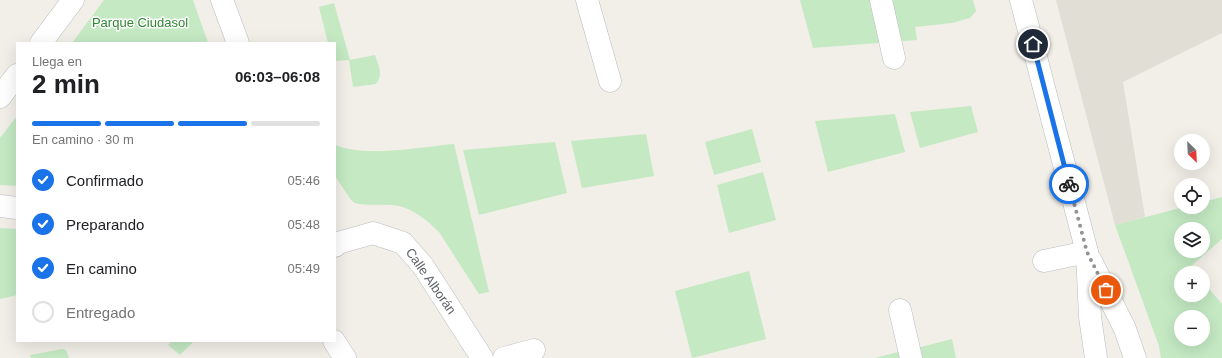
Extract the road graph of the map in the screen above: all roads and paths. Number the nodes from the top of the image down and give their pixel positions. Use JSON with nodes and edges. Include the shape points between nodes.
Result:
{"nodes":[{"id":1,"x":73,"y":0,"type":"edge"},
{"id":2,"x":222,"y":0,"type":"edge"},
{"id":3,"x":588,"y":0,"type":"edge"},
{"id":4,"x":881,"y":0,"type":"edge"},
{"id":5,"x":1021,"y":0,"type":"edge"},
{"id":6,"x":42,"y":42,"type":"edge"},
{"id":7,"x":238,"y":42,"type":"edge"},
{"id":8,"x":894,"y":58,"type":"dead end"},
{"id":9,"x":16,"y":75,"type":"edge"},
{"id":10,"x":610,"y":81,"type":"dead end"},
{"id":11,"x":0,"y":97,"type":"edge"},
{"id":12,"x":0,"y":206,"type":"edge"},
{"id":13,"x":16,"y":208,"type":"edge"},
{"id":14,"x":336,"y":243,"type":"edge"},
{"id":15,"x":1087,"y":252,"type":"junction"},
{"id":16,"x":1044,"y":261,"type":"dead end"},
{"id":17,"x":900,"y":310,"type":"dead end"},
{"id":18,"x":335,"y":342,"type":"edge"},
{"id":19,"x":534,"y":350,"type":"dead end"},
{"id":20,"x":345,"y":358,"type":"edge"},
{"id":21,"x":482,"y":358,"type":"edge"},
{"id":22,"x":504,"y":358,"type":"edge"},
{"id":23,"x":912,"y":358,"type":"edge"},
{"id":24,"x":1096,"y":358,"type":"edge"},
{"id":25,"x":1135,"y":358,"type":"edge"}],
"edges":[{"from":1,"to":6,"type":"street"},
{"from":2,"to":7,"type":"street"},
{"from":3,"to":10,"type":"street"},
{"from":4,"to":8,"type":"street"},
{"from":5,"to":15,"type":"street"},
{"from":9,"to":11,"type":"street"},
{"from":12,"to":13,"type":"street"},
{"from":14,"to":21,"type":"street","name":"Calle Alborán","via":[[373,233],[404,243],[423,266]]},
{"from":15,"to":16,"type":"street"},
{"from":15,"to":24,"type":"street","via":[[1090,317]]},
{"from":15,"to":25,"type":"street","via":[[1125,329]]},
{"from":17,"to":23,"type":"street"},
{"from":18,"to":20,"type":"street"},
{"from":19,"to":22,"type":"street"}]}
